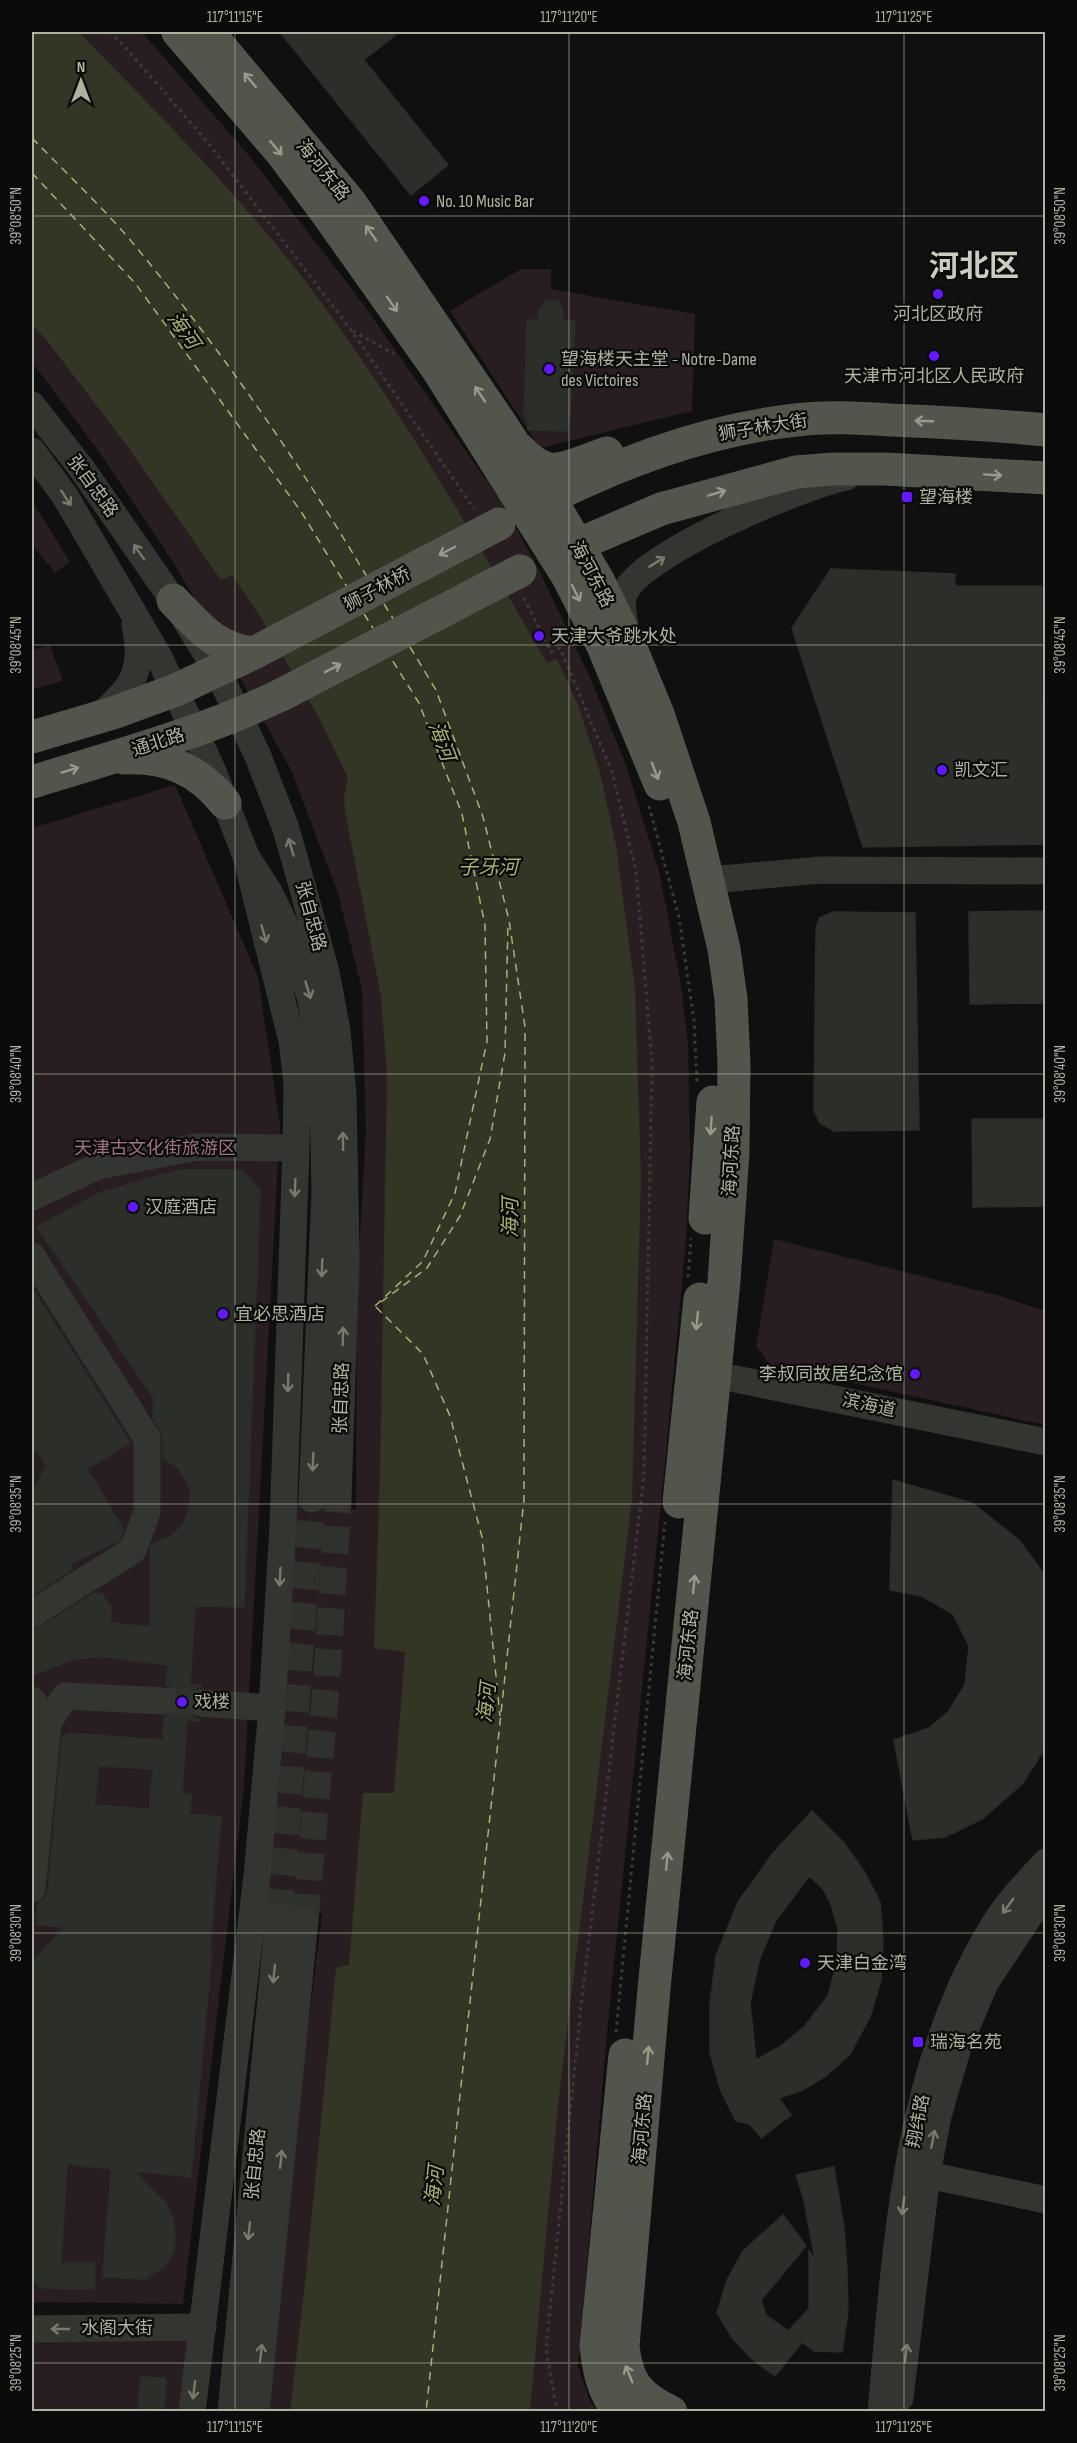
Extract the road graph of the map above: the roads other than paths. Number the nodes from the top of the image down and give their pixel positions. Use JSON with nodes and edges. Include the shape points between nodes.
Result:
{"nodes":[{"id":1,"x":193,"y":33,"type":"edge"},
{"id":2,"x":32,"y":405,"type":"edge"},
{"id":3,"x":962,"y":423,"type":"junction"},
{"id":4,"x":732,"y":429,"type":"junction"},
{"id":5,"x":1046,"y":430,"type":"edge"},
{"id":6,"x":32,"y":451,"type":"edge"},
{"id":7,"x":507,"y":457,"type":"junction"},
{"id":8,"x":885,"y":469,"type":"junction"},
{"id":9,"x":959,"y":473,"type":"junction"},
{"id":10,"x":1046,"y":478,"type":"edge"},
{"id":11,"x":661,"y":509,"type":"junction"},
{"id":12,"x":524,"y":510,"type":"junction"},
{"id":13,"x":566,"y":549,"type":"junction"},
{"id":14,"x":173,"y":600,"type":"junction"},
{"id":15,"x":132,"y":611,"type":"junction"},
{"id":16,"x":630,"y":646,"type":"junction"},
{"id":17,"x":254,"y":653,"type":"junction"},
{"id":18,"x":194,"y":681,"type":"junction"},
{"id":19,"x":237,"y":708,"type":"junction"},
{"id":20,"x":95,"y":718,"type":"junction"},
{"id":21,"x":194,"y":731,"type":"junction"},
{"id":22,"x":32,"y":737,"type":"edge"},
{"id":23,"x":108,"y":759,"type":"junction"},
{"id":24,"x":32,"y":782,"type":"edge"},
{"id":25,"x":225,"y":803,"type":"junction"},
{"id":26,"x":246,"y":856,"type":"junction"},
{"id":27,"x":1046,"y":871,"type":"edge"},
{"id":28,"x":710,"y":880,"type":"junction"},
{"id":29,"x":296,"y":1148,"type":"junction"},
{"id":30,"x":32,"y":1197,"type":"edge"},
{"id":31,"x":32,"y":1256,"type":"edge"},
{"id":32,"x":704,"y":1372,"type":"junction"},
{"id":33,"x":1046,"y":1442,"type":"edge"},
{"id":34,"x":312,"y":1499,"type":"tunnel mouth"},
{"id":35,"x":338,"y":1499,"type":"tunnel mouth"},
{"id":36,"x":32,"y":1614,"type":"edge"},
{"id":37,"x":32,"y":1691,"type":"edge"},
{"id":38,"x":65,"y":1696,"type":"junction"},
{"id":39,"x":32,"y":1700,"type":"edge"},
{"id":40,"x":165,"y":1701,"type":"tunnel mouth"},
{"id":41,"x":200,"y":1703,"type":"tunnel mouth"},
{"id":42,"x":272,"y":1708,"type":"junction"},
{"id":43,"x":48,"y":1723,"type":"junction"},
{"id":44,"x":1046,"y":1862,"type":"edge"},
{"id":45,"x":32,"y":1889,"type":"edge"},
{"id":46,"x":1046,"y":1892,"type":"edge"},
{"id":47,"x":917,"y":2173,"type":"junction"},
{"id":48,"x":1046,"y":2200,"type":"edge"},
{"id":49,"x":202,"y":2327,"type":"junction"},
{"id":50,"x":32,"y":2329,"type":"edge"},
{"id":51,"x":192,"y":2412,"type":"edge"},
{"id":52,"x":231,"y":2412,"type":"edge"},
{"id":53,"x":256,"y":2412,"type":"edge"},
{"id":54,"x":620,"y":2412,"type":"edge"},
{"id":55,"x":671,"y":2412,"type":"edge"},
{"id":56,"x":881,"y":2412,"type":"edge"},
{"id":57,"x":899,"y":2412,"type":"edge"}],
"edges":[{"from":1,"to":7,"type":"main road","name":"海河东路","one_way":true,"via":[[212,71],[280,152],[438,370]]},
{"from":7,"to":1,"type":"main road","name":"海河东路","one_way":true,"via":[[421,305],[350,202]]},
{"from":14,"to":2,"type":"street","name":"张自忠路","one_way":true,"via":[[82,469]]},
{"from":3,"to":4,"type":"main road","name":"狮子林大街","one_way":true,"via":[[830,417]]},
{"from":3,"to":5,"type":"main road","name":"狮子林大街"},
{"from":3,"to":9,"type":"main road"},
{"from":4,"to":7,"type":"main road","via":[[704,426],[676,430],[574,464],[547,469],[530,460]]},
{"from":4,"to":12,"type":"main road","name":"狮子林大街","via":[[663,450]]},
{"from":6,"to":15,"type":"street","name":"张自忠路","one_way":true,"via":[[65,496]]},
{"from":7,"to":12,"type":"main road","name":"海河东路"},
{"from":8,"to":9,"type":"main road"},
{"from":11,"to":8,"type":"main road","one_way":true,"via":[[796,472]]},
{"from":16,"to":8,"type":"street","one_way":true,"via":[[622,614],[623,595],[633,579],[653,564],[759,508],[835,479]]},
{"from":9,"to":10,"type":"main road","one_way":true},
{"from":11,"to":12,"type":"main road","via":[[599,519]]},
{"from":11,"to":13,"type":"main road"},
{"from":12,"to":13,"type":"main road","name":"海河东路"},
{"from":12,"to":17,"type":"main road","name":"狮子林桥","one_way":true,"bridge":true},
{"from":13,"to":16,"type":"main road","name":"海河东路"},
{"from":19,"to":13,"type":"main road","name":"通北路","one_way":true,"bridge":true,"via":[[281,695],[519,580]]},
{"from":13,"to":32,"type":"main road","name":"海河东路","one_way":true,"via":[[672,816],[706,952],[715,1065],[702,1281]]},
{"from":14,"to":17,"type":"main road","via":[[218,643]]},
{"from":14,"to":18,"type":"street","name":"张自忠路"},
{"from":15,"to":18,"type":"street"},
{"from":15,"to":20,"type":"street","via":[[140,658],[126,690]]},
{"from":16,"to":28,"type":"main road","name":"海河东路","via":[[658,714]]},
{"from":17,"to":18,"type":"main road"},
{"from":18,"to":19,"type":"street","name":"张自忠路"},
{"from":18,"to":20,"type":"main road"},
{"from":18,"to":21,"type":"street","name":"张自忠路"},
{"from":19,"to":21,"type":"main road","name":"通北路"},
{"from":35,"to":19,"type":"street","name":"张自忠路","one_way":true,"via":[[346,1255],[343,1095],[337,1031],[326,972],[288,837]]},
{"from":20,"to":22,"type":"main road"},
{"from":21,"to":23,"type":"main road","name":"通北路"},
{"from":21,"to":25,"type":"street","name":"张自忠路"},
{"from":24,"to":23,"type":"main road","name":"通北路","one_way":true},
{"from":23,"to":25,"type":"main road","via":[[147,759],[184,768],[199,776]]},
{"from":25,"to":26,"type":"street","name":"张自忠路"},
{"from":26,"to":29,"type":"street","one_way":true,"via":[[292,1041],[297,1083]]},
{"from":26,"to":34,"type":"street","name":"张自忠路","one_way":true,"via":[[284,923],[310,996],[317,1034],[325,1191]]},
{"from":27,"to":28,"type":"street","via":[[821,870]]},
{"from":28,"to":32,"type":"main road","name":"海河东路","via":[[730,999],[733,1152]]},
{"from":29,"to":30,"type":"street","via":[[197,1147],[98,1166]]},
{"from":29,"to":42,"type":"street","one_way":true,"via":[[283,1526]]},
{"from":31,"to":36,"type":"street","via":[[147,1438],[147,1512],[133,1550]]},
{"from":32,"to":33,"type":"street","name":"滨海道"},
{"from":32,"to":54,"type":"main road","name":"海河东路","via":[[649,1830],[596,2347],[599,2374],[609,2400]]},
{"from":55,"to":32,"type":"main road","name":"海河东路","one_way":true,"via":[[634,2387],[625,2368],[624,2324]]},
{"from":37,"to":38,"type":"street"},
{"from":38,"to":40,"type":"street"},
{"from":38,"to":43,"type":"street"},
{"from":39,"to":43,"type":"street"},
{"from":41,"to":42,"type":"street"},
{"from":42,"to":49,"type":"street","via":[[257,1876]]},
{"from":43,"to":45,"type":"street"},
{"from":44,"to":47,"type":"street","name":"翔纬路","one_way":true,"via":[[1019,1890],[990,1930],[947,2016],[925,2088]]},
{"from":47,"to":46,"type":"street","name":"翔纬路","one_way":true,"via":[[958,2047],[985,1983]]},
{"from":47,"to":48,"type":"street"},
{"from":47,"to":56,"type":"street","name":"翔纬路","one_way":true,"via":[[893,2283]]},
{"from":57,"to":47,"type":"street","name":"翔纬路","one_way":true},
{"from":49,"to":50,"type":"street","name":"水阁大街","one_way":true},
{"from":49,"to":51,"type":"street","one_way":true},
{"from":53,"to":52,"type":"street","name":"张自忠路","one_way":true,"via":[[292,1919]]}]}
